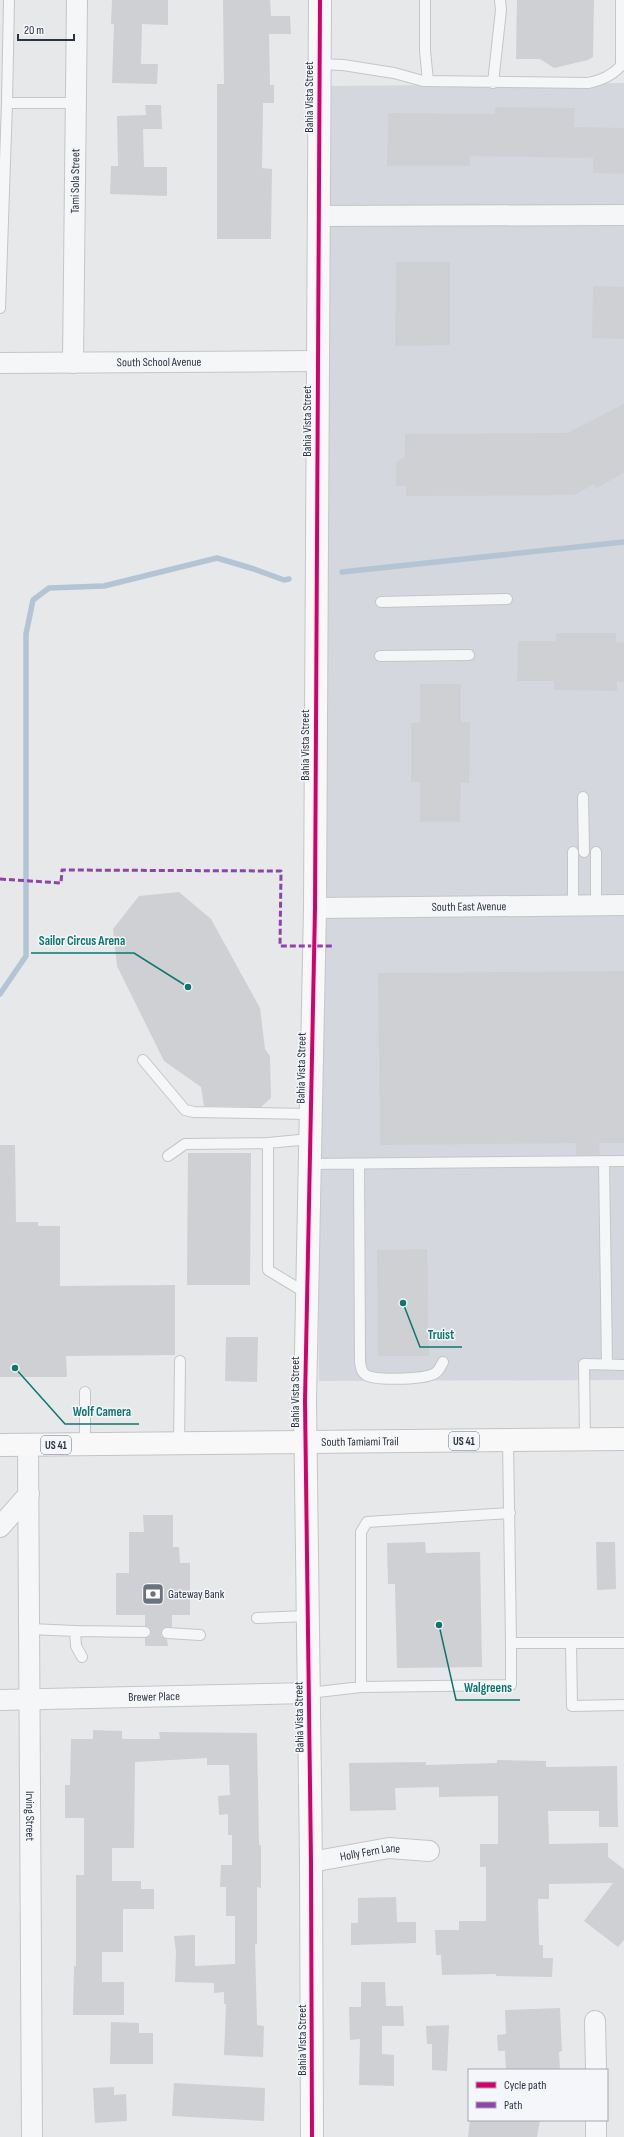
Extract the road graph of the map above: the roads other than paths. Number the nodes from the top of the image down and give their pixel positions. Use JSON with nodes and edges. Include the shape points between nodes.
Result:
{"nodes":[{"id":1,"x":9,"y":0,"type":"edge"},
{"id":2,"x":77,"y":0,"type":"edge"},
{"id":3,"x":320,"y":0,"type":"edge"},
{"id":4,"x":425,"y":0,"type":"edge"},
{"id":5,"x":500,"y":0,"type":"edge"},
{"id":6,"x":621,"y":0,"type":"edge"},
{"id":7,"x":623,"y":18,"type":"edge"},
{"id":8,"x":319,"y":64,"type":"junction"},
{"id":9,"x":623,"y":66,"type":"edge"},
{"id":10,"x":428,"y":81,"type":"junction"},
{"id":11,"x":493,"y":82,"type":"junction"},
{"id":12,"x":7,"y":103,"type":"junction"},
{"id":13,"x":76,"y":103,"type":"junction"},
{"id":14,"x":624,"y":215,"type":"edge"},
{"id":15,"x":318,"y":216,"type":"junction"},
{"id":16,"x":1,"y":308,"type":"edge"},
{"id":17,"x":317,"y":361,"type":"junction"},
{"id":18,"x":0,"y":363,"type":"edge"},
{"id":19,"x":73,"y":363,"type":"junction"},
{"id":20,"x":507,"y":599,"type":"dead end"},
{"id":21,"x":381,"y":602,"type":"dead end"},
{"id":22,"x":469,"y":655,"type":"dead end"},
{"id":23,"x":380,"y":656,"type":"dead end"},
{"id":24,"x":583,"y":797,"type":"dead end"},
{"id":25,"x":573,"y":852,"type":"dead end"},
{"id":26,"x":584,"y":852,"type":"dead end"},
{"id":27,"x":596,"y":852,"type":"dead end"},
{"id":28,"x":573,"y":905,"type":"junction"},
{"id":29,"x":596,"y":905,"type":"junction"},
{"id":30,"x":624,"y":905,"type":"edge"},
{"id":31,"x":315,"y":908,"type":"junction"},
{"id":32,"x":144,"y":1060,"type":"dead end"},
{"id":33,"x":310,"y":1114,"type":"junction"},
{"id":34,"x":310,"y":1139,"type":"junction"},
{"id":35,"x":268,"y":1142,"type":"junction"},
{"id":36,"x":168,"y":1156,"type":"dead end"},
{"id":37,"x":604,"y":1161,"type":"junction"},
{"id":38,"x":624,"y":1161,"type":"edge"},
{"id":39,"x":309,"y":1164,"type":"junction"},
{"id":40,"x":359,"y":1164,"type":"junction"},
{"id":41,"x":306,"y":1293,"type":"junction"},
{"id":42,"x":180,"y":1361,"type":"dead end"},
{"id":43,"x":443,"y":1362,"type":"dead end"},
{"id":44,"x":607,"y":1364,"type":"junction"},
{"id":45,"x":624,"y":1364,"type":"edge"},
{"id":46,"x":85,"y":1392,"type":"dead end"},
{"id":47,"x":624,"y":1439,"type":"edge"},
{"id":48,"x":508,"y":1440,"type":"junction"},
{"id":49,"x":585,"y":1440,"type":"junction"},
{"id":50,"x":305,"y":1442,"type":"junction"},
{"id":51,"x":179,"y":1444,"type":"junction"},
{"id":52,"x":0,"y":1445,"type":"edge"},
{"id":53,"x":28,"y":1445,"type":"junction"},
{"id":54,"x":85,"y":1445,"type":"junction"},
{"id":55,"x":29,"y":1494,"type":"junction"},
{"id":56,"x":510,"y":1513,"type":"junction"},
{"id":57,"x":0,"y":1528,"type":"edge"},
{"id":58,"x":307,"y":1616,"type":"junction"},
{"id":59,"x":257,"y":1618,"type":"dead end"},
{"id":60,"x":30,"y":1629,"type":"junction"},
{"id":61,"x":75,"y":1631,"type":"junction"},
{"id":62,"x":145,"y":1632,"type":"dead end"},
{"id":63,"x":167,"y":1633,"type":"dead end"},
{"id":64,"x":200,"y":1635,"type":"dead end"},
{"id":65,"x":511,"y":1643,"type":"junction"},
{"id":66,"x":571,"y":1643,"type":"junction"},
{"id":67,"x":624,"y":1643,"type":"edge"},
{"id":68,"x":82,"y":1657,"type":"dead end"},
{"id":69,"x":361,"y":1687,"type":"junction"},
{"id":70,"x":309,"y":1693,"type":"junction"},
{"id":71,"x":0,"y":1700,"type":"edge"},
{"id":72,"x":31,"y":1700,"type":"junction"},
{"id":73,"x":624,"y":1705,"type":"edge"},
{"id":74,"x":428,"y":1851,"type":"dead end"},
{"id":75,"x":312,"y":1862,"type":"junction"},
{"id":76,"x":595,"y":2021,"type":"dead end"},
{"id":77,"x":596,"y":2069,"type":"edge"},
{"id":78,"x":596,"y":2121,"type":"edge"},
{"id":79,"x":32,"y":2137,"type":"edge"},
{"id":80,"x":312,"y":2137,"type":"edge"},
{"id":81,"x":596,"y":2137,"type":"edge"}],
"edges":[{"from":1,"to":12,"type":"lane"},
{"from":2,"to":13,"type":"street","name":"Tami Sola Street"},
{"from":3,"to":8,"type":"street","name":"Bahia Vista Street"},
{"from":4,"to":10,"type":"lane"},
{"from":5,"to":11,"type":"lane"},
{"from":6,"to":7,"type":"lane"},
{"from":7,"to":9,"type":"lane"},
{"from":8,"to":10,"type":"lane","via":[[343,65]]},
{"from":8,"to":15,"type":"street","name":"Bahia Vista Street"},
{"from":9,"to":11,"type":"lane","via":[[613,75],[588,83]]},
{"from":10,"to":11,"type":"lane"},
{"from":12,"to":13,"type":"lane"},
{"from":12,"to":16,"type":"lane"},
{"from":13,"to":19,"type":"street","name":"Tami Sola Street"},
{"from":14,"to":15,"type":"street"},
{"from":15,"to":17,"type":"street","name":"Bahia Vista Street"},
{"from":17,"to":19,"type":"street","name":"South School Avenue"},
{"from":17,"to":31,"type":"street","name":"Bahia Vista Street"},
{"from":18,"to":19,"type":"street","name":"South School Avenue"},
{"from":20,"to":21,"type":"lane"},
{"from":22,"to":23,"type":"lane"},
{"from":24,"to":26,"type":"lane"},
{"from":25,"to":28,"type":"lane"},
{"from":27,"to":29,"type":"lane"},
{"from":28,"to":29,"type":"street","name":"South East Avenue"},
{"from":28,"to":31,"type":"street","name":"South East Avenue"},
{"from":29,"to":30,"type":"street","name":"South East Avenue"},
{"from":31,"to":33,"type":"street","name":"Bahia Vista Street"},
{"from":32,"to":33,"type":"lane","via":[[185,1110]]},
{"from":33,"to":34,"type":"street","name":"Bahia Vista Street"},
{"from":34,"to":35,"type":"lane"},
{"from":34,"to":39,"type":"street","name":"Bahia Vista Street"},
{"from":35,"to":36,"type":"lane","via":[[185,1144]]},
{"from":35,"to":41,"type":"lane","via":[[268,1270]]},
{"from":37,"to":38,"type":"lane"},
{"from":37,"to":40,"type":"lane"},
{"from":37,"to":44,"type":"lane"},
{"from":39,"to":40,"type":"lane"},
{"from":39,"to":41,"type":"street","name":"Bahia Vista Street"},
{"from":40,"to":43,"type":"lane","via":[[362,1372],[367,1376],[376,1377],[427,1376],[439,1371]]},
{"from":41,"to":50,"type":"street","name":"Bahia Vista Street"},
{"from":42,"to":51,"type":"lane"},
{"from":44,"to":45,"type":"lane"},
{"from":44,"to":49,"type":"lane","via":[[584,1364]]},
{"from":46,"to":54,"type":"lane"},
{"from":47,"to":49,"type":"street","name":"South Tamiami Trail","number":"US 41"},
{"from":48,"to":49,"type":"street","name":"South Tamiami Trail","number":"US 41"},
{"from":48,"to":50,"type":"street","name":"South Tamiami Trail","number":"US 41"},
{"from":48,"to":56,"type":"lane"},
{"from":50,"to":51,"type":"street","name":"South Tamiami Trail","number":"US 41"},
{"from":50,"to":58,"type":"street","name":"Bahia Vista Street"},
{"from":51,"to":54,"type":"street","name":"South Tamiami Trail","number":"US 41"},
{"from":52,"to":53,"type":"street","name":"South Tamiami Trail","number":"US 41"},
{"from":53,"to":54,"type":"street","name":"South Tamiami Trail","number":"US 41"},
{"from":53,"to":55,"type":"street","name":"Irving Street"},
{"from":55,"to":57,"type":"street"},
{"from":55,"to":60,"type":"street","name":"Irving Street"},
{"from":56,"to":65,"type":"lane"},
{"from":56,"to":69,"type":"lane","via":[[367,1522],[361,1532]]},
{"from":58,"to":59,"type":"lane"},
{"from":58,"to":70,"type":"street","name":"Bahia Vista Street"},
{"from":60,"to":61,"type":"lane"},
{"from":60,"to":72,"type":"street","name":"Irving Street"},
{"from":61,"to":62,"type":"lane"},
{"from":61,"to":68,"type":"lane","via":[[76,1646]]},
{"from":63,"to":64,"type":"lane"},
{"from":65,"to":66,"type":"lane"},
{"from":65,"to":69,"type":"lane","via":[[511,1685]]},
{"from":66,"to":67,"type":"lane"},
{"from":66,"to":73,"type":"lane","via":[[572,1706]]},
{"from":69,"to":70,"type":"lane"},
{"from":70,"to":72,"type":"street","name":"Brewer Place"},
{"from":70,"to":75,"type":"street","name":"Bahia Vista Street"},
{"from":71,"to":72,"type":"street","name":"Brewer Place"},
{"from":72,"to":79,"type":"street","name":"Irving Street"},
{"from":74,"to":75,"type":"street","name":"Holly Fern Lane","via":[[389,1848]]},
{"from":75,"to":80,"type":"street","name":"Bahia Vista Street"},
{"from":76,"to":77,"type":"street"},
{"from":78,"to":81,"type":"street"}]}
